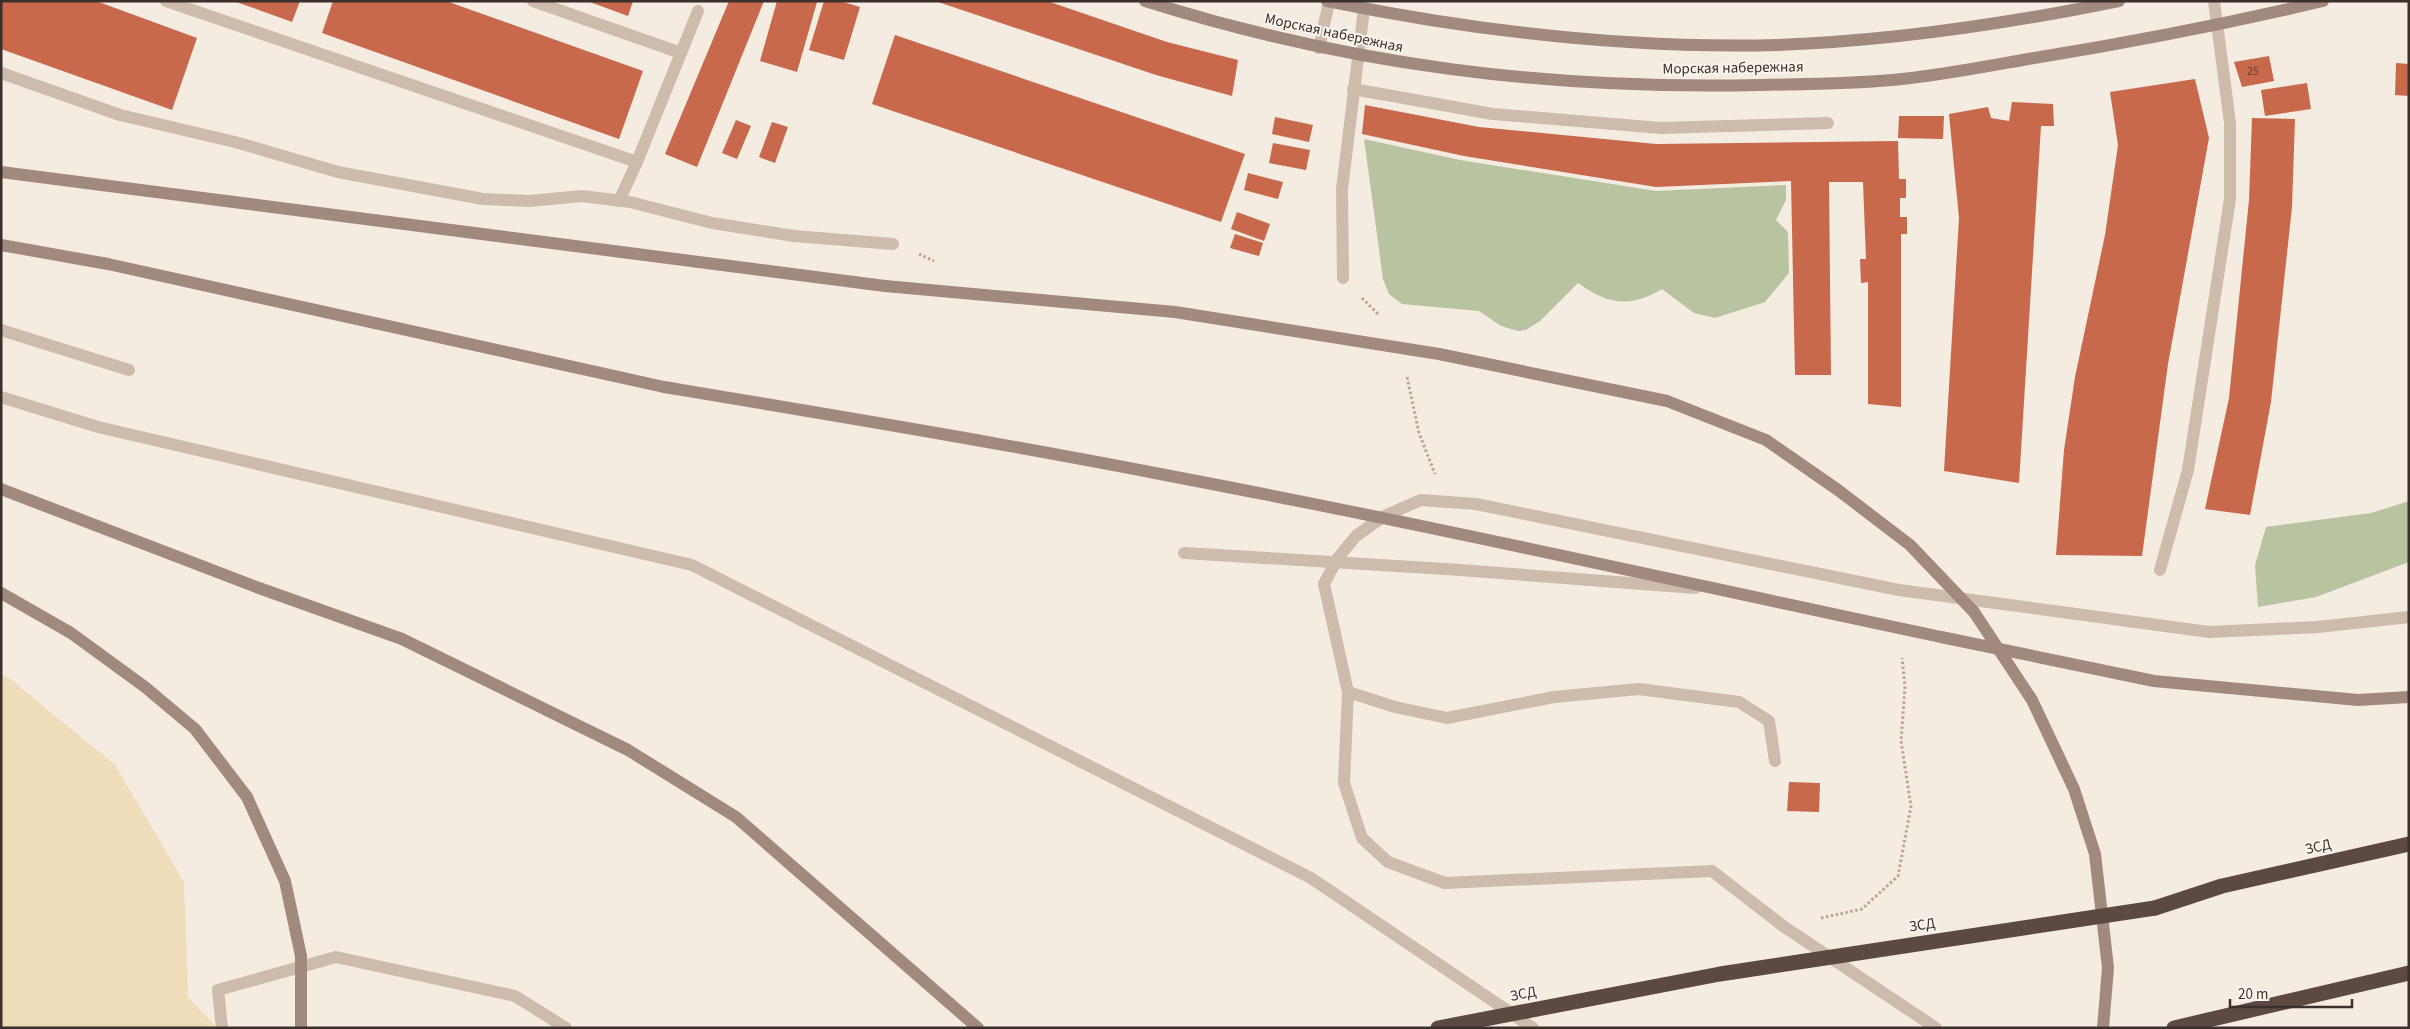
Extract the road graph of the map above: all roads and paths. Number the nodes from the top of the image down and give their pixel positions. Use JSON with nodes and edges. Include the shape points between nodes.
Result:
{"nodes":[{"id":1,"x":166,"y":1,"type":"edge"},
{"id":2,"x":533,"y":1,"type":"edge"},
{"id":3,"x":1145,"y":1,"type":"edge"},
{"id":4,"x":1328,"y":1,"type":"edge"},
{"id":5,"x":2119,"y":1,"type":"edge"},
{"id":6,"x":2214,"y":1,"type":"edge"},
{"id":7,"x":2322,"y":1,"type":"edge"},
{"id":8,"x":1364,"y":9,"type":"junction"},
{"id":9,"x":698,"y":11,"type":"dead end"},
{"id":10,"x":2217,"y":26,"type":"junction"},
{"id":11,"x":1319,"y":48,"type":"junction"},
{"id":12,"x":681,"y":53,"type":"junction"},
{"id":13,"x":1357,"y":56,"type":"junction"},
{"id":14,"x":1,"y":73,"type":"edge"},
{"id":15,"x":1353,"y":89,"type":"junction"},
{"id":16,"x":1828,"y":123,"type":"dead end"},
{"id":17,"x":637,"y":162,"type":"junction"},
{"id":18,"x":1,"y":172,"type":"edge"},
{"id":19,"x":619,"y":201,"type":"junction"},
{"id":20,"x":893,"y":244,"type":"dead end"},
{"id":21,"x":1,"y":245,"type":"edge"},
{"id":22,"x":1343,"y":278,"type":"joint"},
{"id":23,"x":1380,"y":317,"type":"dead end"},
{"id":24,"x":1,"y":330,"type":"edge"},
{"id":25,"x":130,"y":370,"type":"dead end"},
{"id":26,"x":1405,"y":372,"type":"dead end"},
{"id":27,"x":1,"y":396,"type":"edge"},
{"id":28,"x":1,"y":489,"type":"edge"},
{"id":29,"x":1476,"y":504,"type":"junction"},
{"id":30,"x":1184,"y":553,"type":"dead end"},
{"id":31,"x":2160,"y":570,"type":"dead end"},
{"id":32,"x":1719,"y":590,"type":"junction"},
{"id":33,"x":1,"y":593,"type":"edge"},
{"id":34,"x":2409,"y":617,"type":"edge"},
{"id":35,"x":1901,"y":648,"type":"dead end"},
{"id":36,"x":1348,"y":692,"type":"junction"},
{"id":37,"x":2409,"y":698,"type":"edge"},
{"id":38,"x":1775,"y":761,"type":"dead end"},
{"id":39,"x":2409,"y":844,"type":"edge"},
{"id":40,"x":1783,"y":926,"type":"junction"},
{"id":41,"x":2409,"y":972,"type":"edge"},
{"id":42,"x":222,"y":1028,"type":"edge"},
{"id":43,"x":302,"y":1028,"type":"edge"},
{"id":44,"x":566,"y":1028,"type":"edge"},
{"id":45,"x":978,"y":1028,"type":"edge"},
{"id":46,"x":1438,"y":1028,"type":"edge"},
{"id":47,"x":1533,"y":1028,"type":"edge"},
{"id":48,"x":1936,"y":1028,"type":"edge"},
{"id":49,"x":2103,"y":1028,"type":"edge"},
{"id":50,"x":2174,"y":1028,"type":"edge"}],
"edges":[{"from":1,"to":17,"type":"lane"},
{"from":2,"to":12,"type":"lane"},
{"from":3,"to":11,"type":"main road","name":"Морская набережная"},
{"from":4,"to":8,"type":"main road","name":"Морская набережная"},
{"from":4,"to":11,"type":"lane"},
{"from":5,"to":8,"type":"main road","name":"Морская набережная","via":[[1929,33],[1776,45],[1668,44],[1565,38]]},
{"from":6,"to":10,"type":"lane"},
{"from":7,"to":10,"type":"main road","name":"Морская набережная"},
{"from":8,"to":13,"type":"lane"},
{"from":9,"to":12,"type":"lane"},
{"from":10,"to":13,"type":"main road","name":"Морская набережная","via":[[1948,72],[1892,80],[1824,84],[1626,85],[1531,80],[1440,70]]},
{"from":10,"to":31,"type":"lane","via":[[2230,123],[2230,199],[2188,470]]},
{"from":11,"to":13,"type":"main road","name":"Морская набережная"},
{"from":12,"to":17,"type":"lane"},
{"from":13,"to":15,"type":"lane"},
{"from":14,"to":19,"type":"lane","via":[[120,115],[235,142],[338,172],[483,199],[529,202],[582,196]]},
{"from":15,"to":16,"type":"lane","via":[[1493,114],[1661,128]]},
{"from":15,"to":22,"type":"lane","via":[[1342,189]]},
{"from":17,"to":19,"type":"lane"},
{"from":18,"to":49,"type":"main road","bridge":true,"via":[[885,286],[1175,312],[1439,354],[1667,401],[1766,440],[1910,545],[1974,612],[2032,700],[2074,789],[2095,854],[2108,968]]},
{"from":19,"to":20,"type":"lane","via":[[712,223],[794,236]]},
{"from":21,"to":32,"type":"main road","bridge":true,"via":[[108,264],[664,387],[989,441]]},
{"from":22,"to":23,"type":"path"},
{"from":24,"to":25,"type":"lane"},
{"from":26,"to":29,"type":"path","via":[[1419,433],[1436,474]]},
{"from":27,"to":47,"type":"lane","via":[[98,427],[692,565],[1311,878]]},
{"from":28,"to":45,"type":"main road","via":[[402,639],[628,750],[736,816]]},
{"from":29,"to":34,"type":"lane","via":[[1899,590],[2209,632],[2318,627]]},
{"from":29,"to":36,"type":"lane","via":[[1421,500],[1384,516],[1356,536],[1337,559],[1324,584]]},
{"from":30,"to":32,"type":"lane","bridge":true},
{"from":32,"to":37,"type":"main road","bridge":true,"via":[[2154,681],[2358,700]]},
{"from":33,"to":43,"type":"main road","bridge":true,"via":[[71,633],[145,687],[195,729],[248,797],[286,881],[301,956]]},
{"from":35,"to":40,"type":"path","via":[[1905,687],[1901,741],[1911,806],[1898,876],[1862,909]]},
{"from":36,"to":38,"type":"lane","via":[[1395,707],[1447,718],[1554,697],[1639,689],[1739,702],[1769,721]]},
{"from":36,"to":40,"type":"lane","via":[[1344,783],[1362,838],[1388,862],[1445,882],[1712,871]]},
{"from":39,"to":46,"type":"highway","name":"ЗСД","bridge":true,"via":[[2222,886],[2155,908],[1720,974]]},
{"from":40,"to":48,"type":"lane"},
{"from":41,"to":50,"type":"highway"},
{"from":42,"to":44,"type":"lane","via":[[218,990],[336,957],[516,996]]}]}
